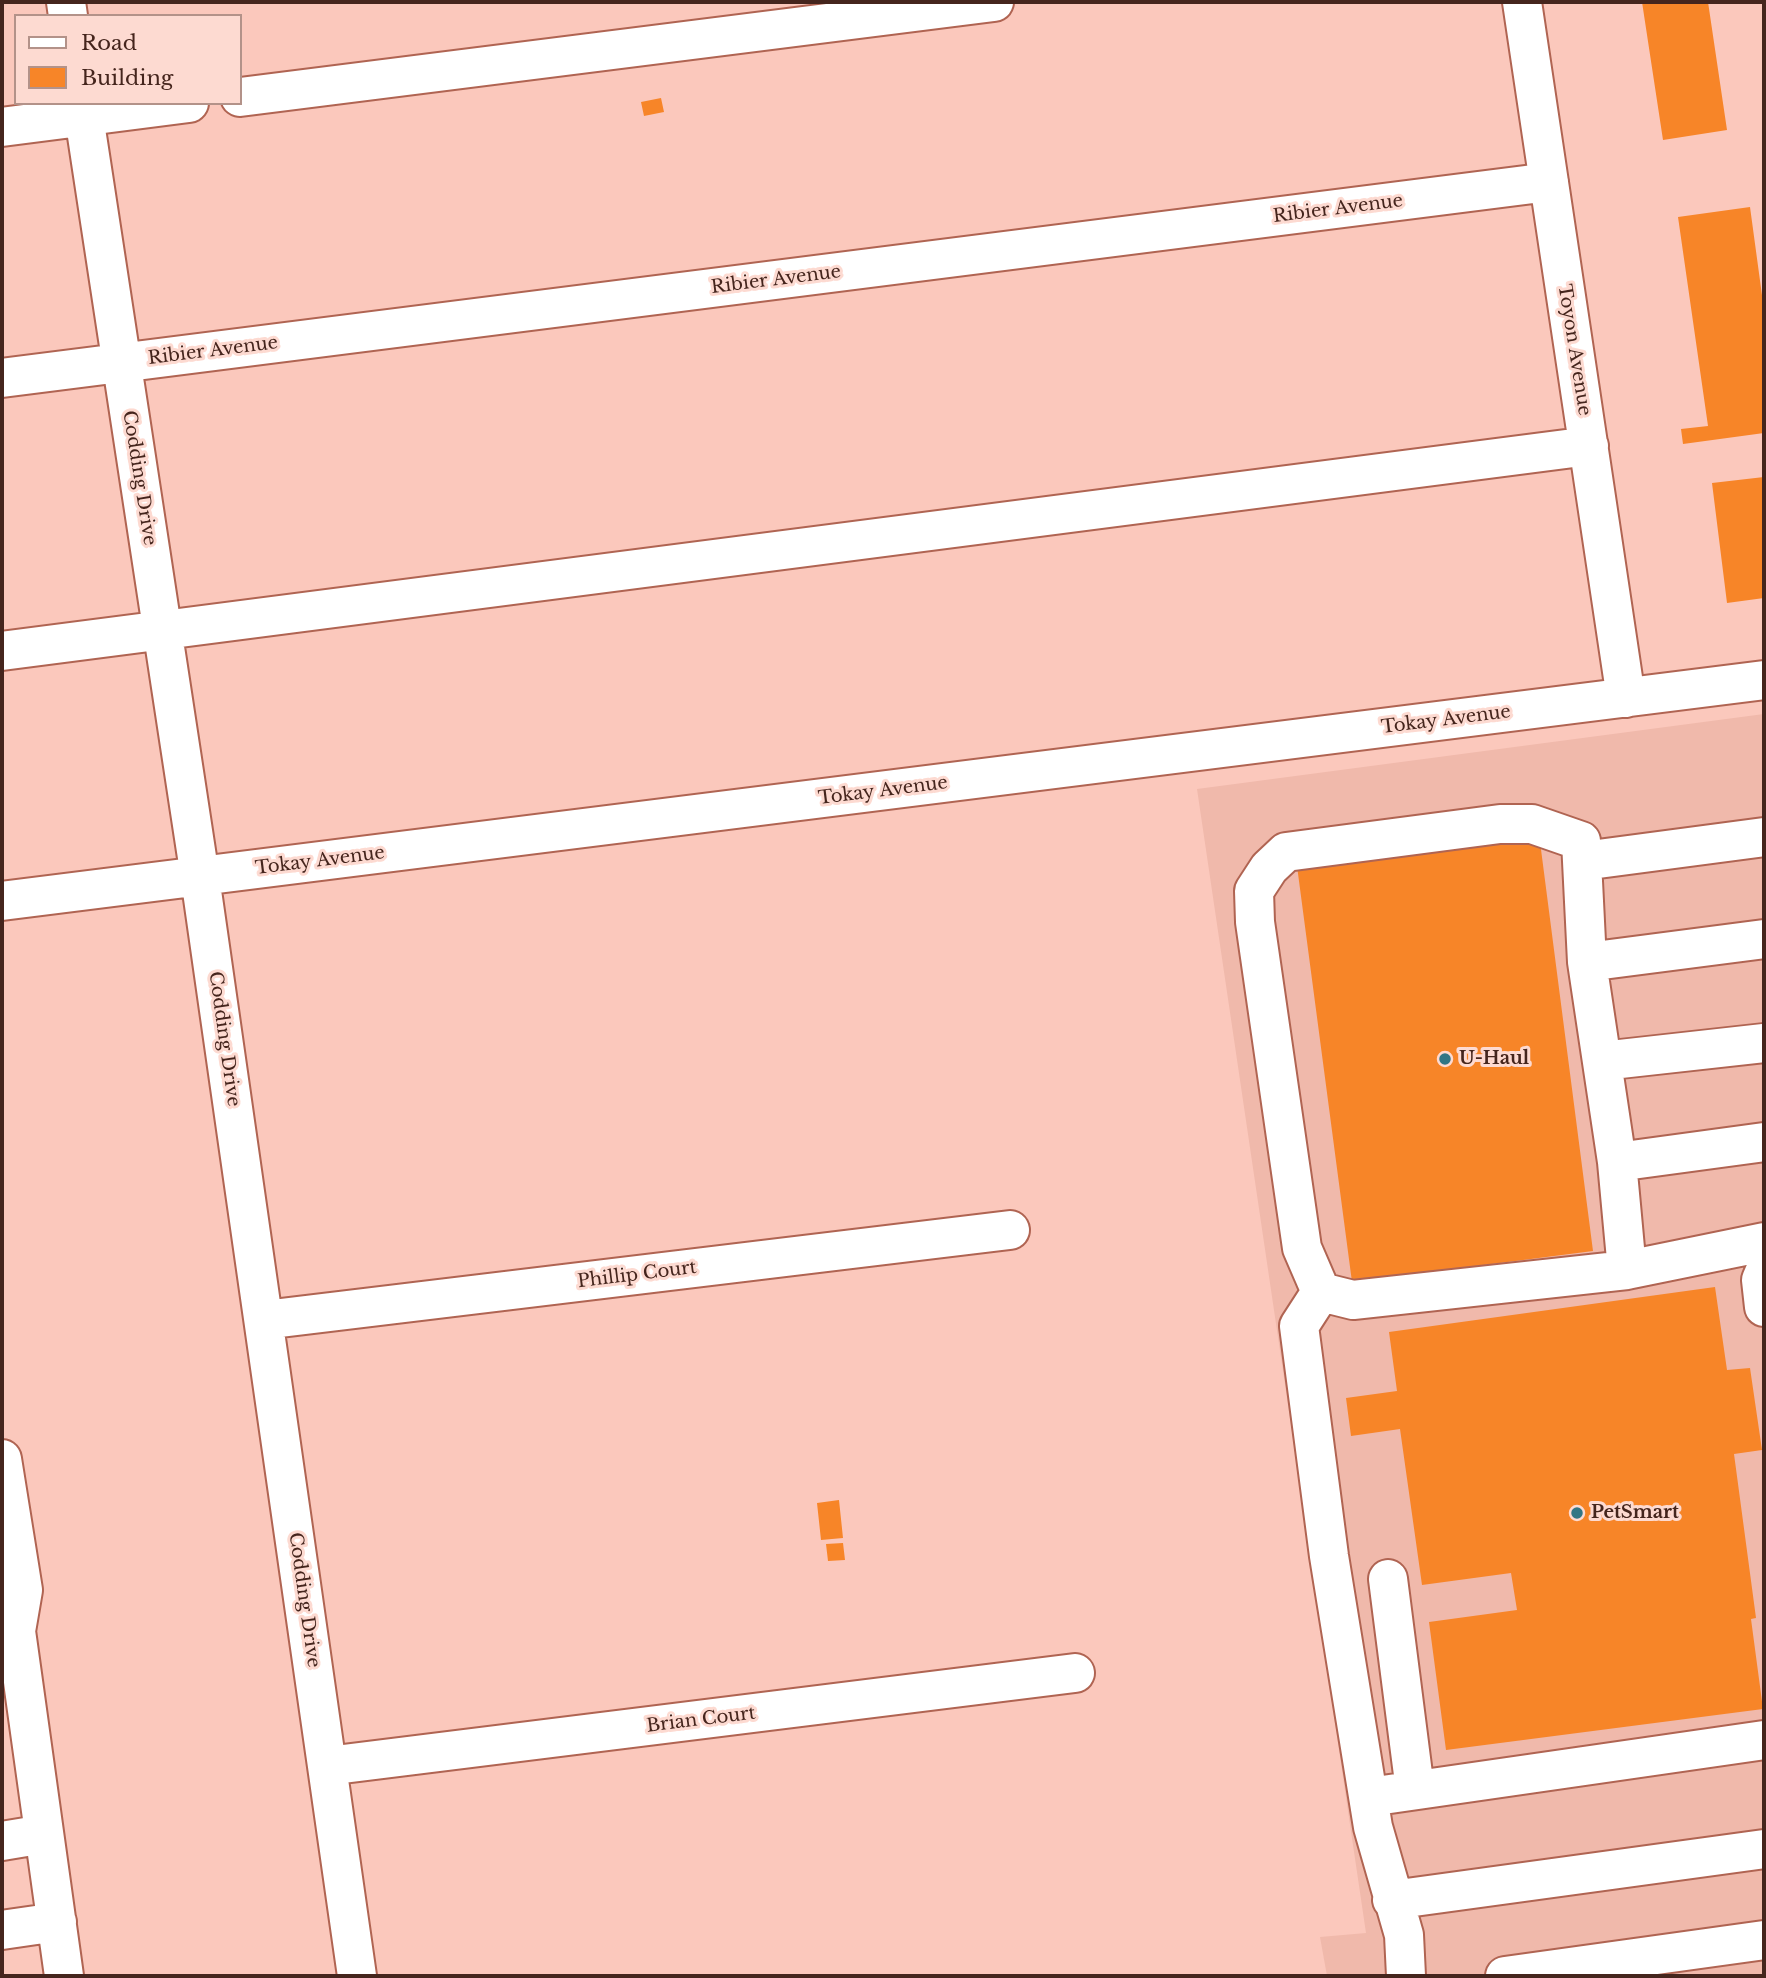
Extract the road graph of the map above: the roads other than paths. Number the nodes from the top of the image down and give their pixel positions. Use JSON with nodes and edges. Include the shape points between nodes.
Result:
{"nodes":[{"id":1,"x":994,"y":2,"type":"edge"},
{"id":2,"x":1522,"y":2,"type":"edge"},
{"id":3,"x":242,"y":97,"type":"edge"},
{"id":4,"x":159,"y":105,"type":"edge"},
{"id":5,"x":83,"y":110,"type":"edge"},
{"id":6,"x":2,"y":127,"type":"edge"},
{"id":7,"x":1549,"y":183,"type":"junction"},
{"id":8,"x":121,"y":363,"type":"junction"},
{"id":9,"x":2,"y":377,"type":"edge"},
{"id":10,"x":1589,"y":446,"type":"junction"},
{"id":11,"x":162,"y":630,"type":"junction"},
{"id":12,"x":2,"y":651,"type":"edge"},
{"id":13,"x":1764,"y":680,"type":"edge"},
{"id":14,"x":1626,"y":698,"type":"junction"},
{"id":15,"x":1764,"y":837,"type":"edge"},
{"id":16,"x":1583,"y":861,"type":"junction"},
{"id":17,"x":200,"y":877,"type":"junction"},
{"id":18,"x":2,"y":901,"type":"edge"},
{"id":19,"x":1764,"y":939,"type":"edge"},
{"id":20,"x":1587,"y":962,"type":"junction"},
{"id":21,"x":1764,"y":1043,"type":"edge"},
{"id":22,"x":1602,"y":1061,"type":"junction"},
{"id":23,"x":1764,"y":1142,"type":"edge"},
{"id":24,"x":1617,"y":1163,"type":"junction"},
{"id":25,"x":1010,"y":1230,"type":"dead end"},
{"id":26,"x":1764,"y":1242,"type":"edge"},
{"id":27,"x":1627,"y":1270,"type":"junction"},
{"id":28,"x":1764,"y":1273,"type":"edge"},
{"id":29,"x":1321,"y":1292,"type":"junction"},
{"id":30,"x":1764,"y":1307,"type":"edge"},
{"id":31,"x":264,"y":1320,"type":"junction"},
{"id":32,"x":2,"y":1459,"type":"edge"},
{"id":33,"x":1388,"y":1578,"type":"dead end"},
{"id":34,"x":9,"y":1632,"type":"edge"},
{"id":35,"x":1075,"y":1674,"type":"dead end"},
{"id":36,"x":16,"y":1739,"type":"edge"},
{"id":37,"x":1764,"y":1740,"type":"edge"},
{"id":38,"x":327,"y":1766,"type":"junction"},
{"id":39,"x":1415,"y":1790,"type":"junction"},
{"id":40,"x":1369,"y":1797,"type":"junction"},
{"id":41,"x":44,"y":1834,"type":"junction"},
{"id":42,"x":2,"y":1841,"type":"edge"},
{"id":43,"x":1764,"y":1850,"type":"edge"},
{"id":44,"x":1392,"y":1900,"type":"junction"},
{"id":45,"x":57,"y":1922,"type":"junction"},
{"id":46,"x":2,"y":1930,"type":"edge"},
{"id":47,"x":1764,"y":1940,"type":"edge"},
{"id":48,"x":64,"y":1976,"type":"edge"},
{"id":49,"x":357,"y":1976,"type":"edge"},
{"id":50,"x":1406,"y":1976,"type":"edge"},
{"id":51,"x":1505,"y":1976,"type":"edge"}],
"edges":[{"from":1,"to":3,"type":"street"},
{"from":2,"to":7,"type":"street","name":"Toyon Avenue"},
{"from":4,"to":5,"type":"street"},
{"from":5,"to":6,"type":"street"},
{"from":5,"to":8,"type":"street","name":"Codding Drive"},
{"from":7,"to":8,"type":"street","name":"Ribier Avenue"},
{"from":7,"to":10,"type":"street","name":"Toyon Avenue"},
{"from":8,"to":9,"type":"street","name":"Ribier Avenue"},
{"from":8,"to":11,"type":"street","name":"Codding Drive"},
{"from":10,"to":11,"type":"street"},
{"from":10,"to":14,"type":"street","name":"Toyon Avenue"},
{"from":11,"to":12,"type":"street"},
{"from":11,"to":17,"type":"street","name":"Codding Drive"},
{"from":13,"to":14,"type":"street","name":"Tokay Avenue"},
{"from":14,"to":17,"type":"street","name":"Tokay Avenue"},
{"from":15,"to":16,"type":"street"},
{"from":16,"to":20,"type":"street"},
{"from":16,"to":29,"type":"street","via":[[1581,841],[1532,824],[1500,824],[1286,852],[1254,891],[1302,1248]]},
{"from":17,"to":18,"type":"street","name":"Tokay Avenue"},
{"from":17,"to":31,"type":"street","name":"Codding Drive"},
{"from":19,"to":20,"type":"street"},
{"from":20,"to":22,"type":"street"},
{"from":21,"to":22,"type":"street"},
{"from":22,"to":24,"type":"street"},
{"from":23,"to":24,"type":"street"},
{"from":24,"to":27,"type":"street"},
{"from":25,"to":31,"type":"street","name":"Phillip Court"},
{"from":26,"to":27,"type":"street"},
{"from":27,"to":29,"type":"street","via":[[1353,1300]]},
{"from":28,"to":30,"type":"street"},
{"from":29,"to":40,"type":"street","via":[[1299,1326],[1329,1556]]},
{"from":31,"to":38,"type":"street","name":"Codding Drive"},
{"from":32,"to":34,"type":"street","via":[[23,1590]]},
{"from":33,"to":39,"type":"street"},
{"from":34,"to":36,"type":"street"},
{"from":35,"to":38,"type":"street","name":"Brian Court"},
{"from":36,"to":41,"type":"street"},
{"from":37,"to":39,"type":"street"},
{"from":38,"to":49,"type":"street","name":"Codding Drive"},
{"from":39,"to":40,"type":"street"},
{"from":40,"to":44,"type":"street"},
{"from":41,"to":42,"type":"street"},
{"from":41,"to":45,"type":"street"},
{"from":43,"to":44,"type":"street"},
{"from":44,"to":50,"type":"street","via":[[1404,1935]]},
{"from":45,"to":46,"type":"street"},
{"from":45,"to":48,"type":"street"},
{"from":47,"to":51,"type":"street"}]}
